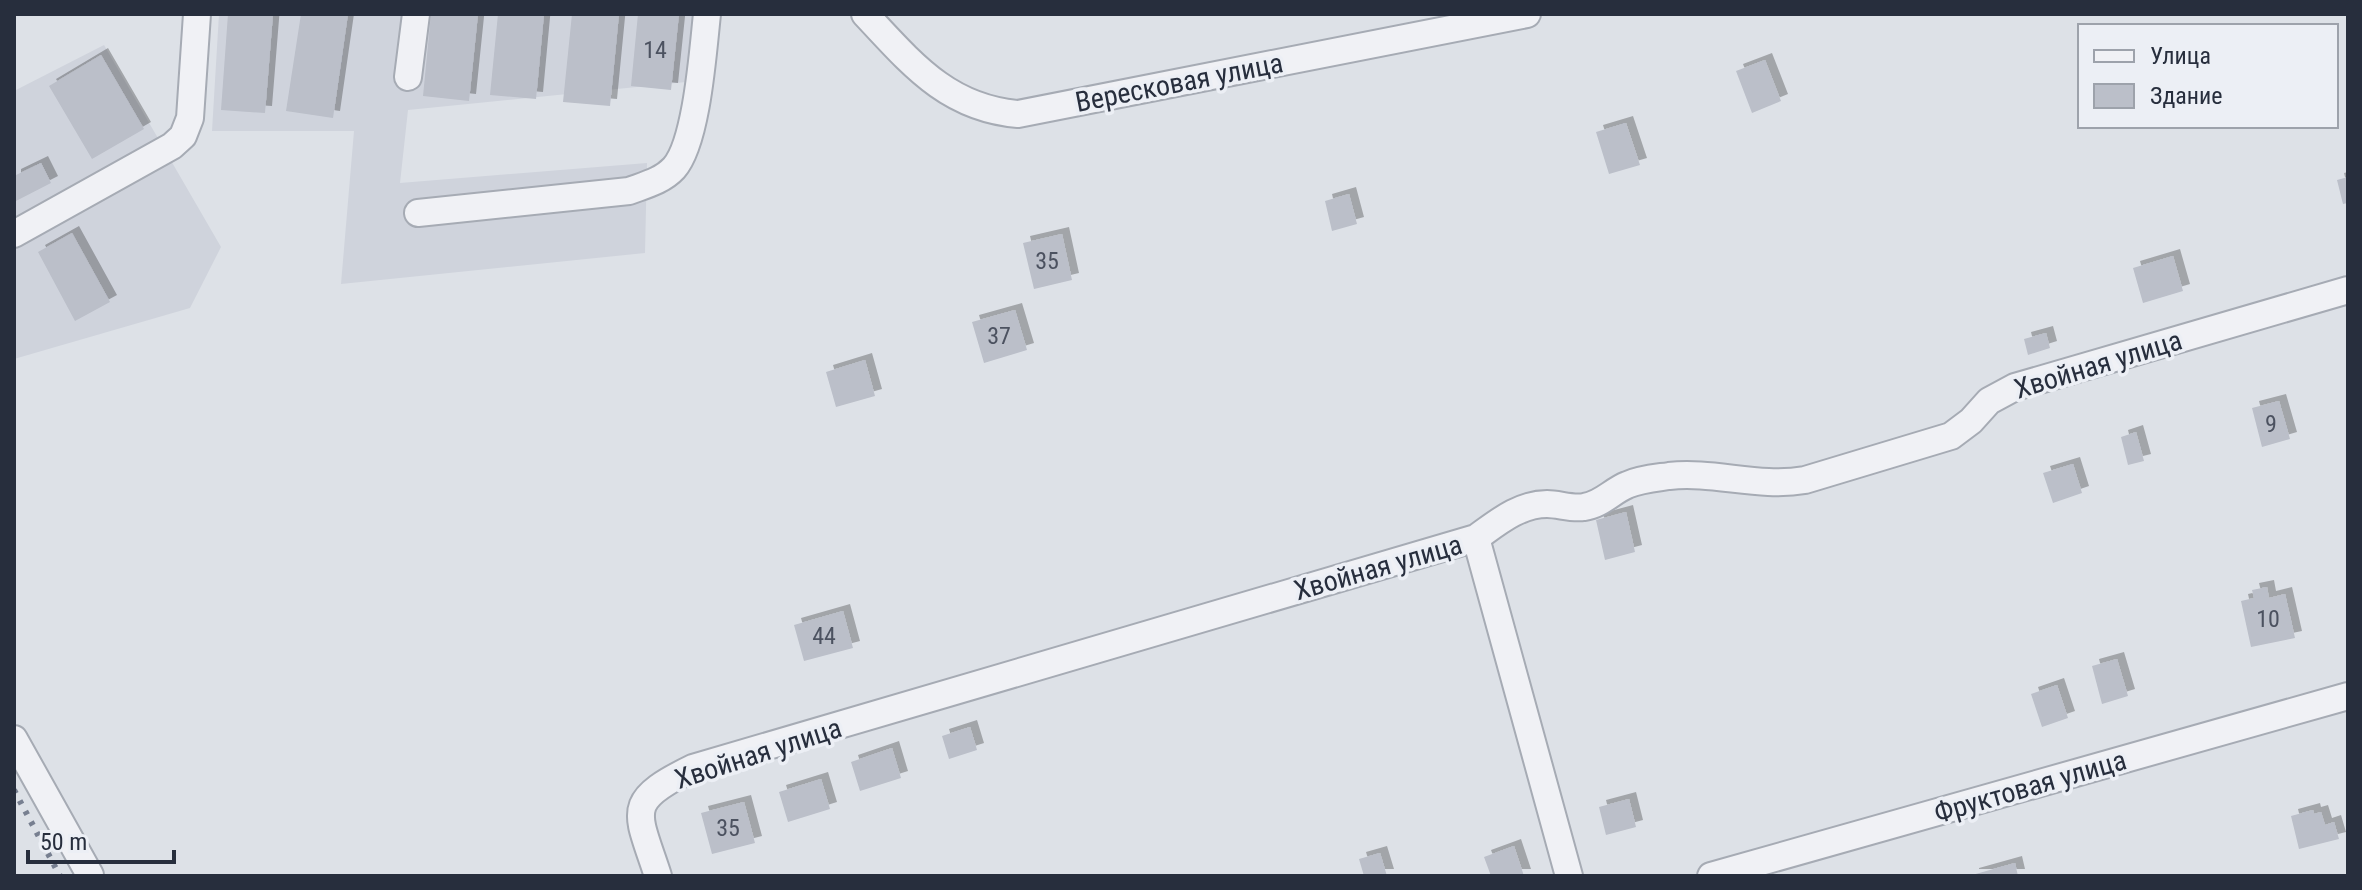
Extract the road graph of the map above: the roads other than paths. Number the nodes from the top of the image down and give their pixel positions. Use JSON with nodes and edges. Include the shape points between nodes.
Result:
{"nodes":[{"id":1,"x":197,"y":14,"type":"edge"},
{"id":2,"x":416,"y":14,"type":"edge"},
{"id":3,"x":707,"y":14,"type":"edge"},
{"id":4,"x":865,"y":14,"type":"edge"},
{"id":5,"x":1527,"y":14,"type":"edge"},
{"id":6,"x":408,"y":77,"type":"dead end"},
{"id":7,"x":418,"y":213,"type":"dead end"},
{"id":8,"x":14,"y":234,"type":"edge"},
{"id":9,"x":2348,"y":290,"type":"edge"},
{"id":10,"x":1476,"y":538,"type":"junction"},
{"id":11,"x":2348,"y":696,"type":"edge"},
{"id":12,"x":14,"y":739,"type":"edge"},
{"id":13,"x":1795,"y":865,"type":"edge"},
{"id":14,"x":90,"y":875,"type":"edge"},
{"id":15,"x":658,"y":876,"type":"edge"},
{"id":16,"x":1569,"y":876,"type":"edge"},
{"id":17,"x":1711,"y":876,"type":"edge"}],
"edges":[{"from":1,"to":8,"type":"street","via":[[190,118],[183,136]]},
{"from":2,"to":6,"type":"street"},
{"from":3,"to":7,"type":"street","via":[[686,143],[675,167],[656,182],[629,191]]},
{"from":4,"to":5,"type":"street","name":"Вересковая улица","via":[[916,68],[964,102],[1018,114]]},
{"from":9,"to":10,"type":"street","name":"Хвойная улица","via":[[2015,387],[1989,401],[1951,436],[1805,480],[1640,480],[1581,508],[1528,507]]},
{"from":10,"to":15,"type":"street","name":"Хвойная улица","via":[[693,768],[652,791],[643,802],[639,816]]},
{"from":10,"to":16,"type":"street"},
{"from":11,"to":13,"type":"street","name":"Фруктовая улица"},
{"from":12,"to":14,"type":"street"},
{"from":13,"to":17,"type":"street","name":"Фруктовая улица"}]}
